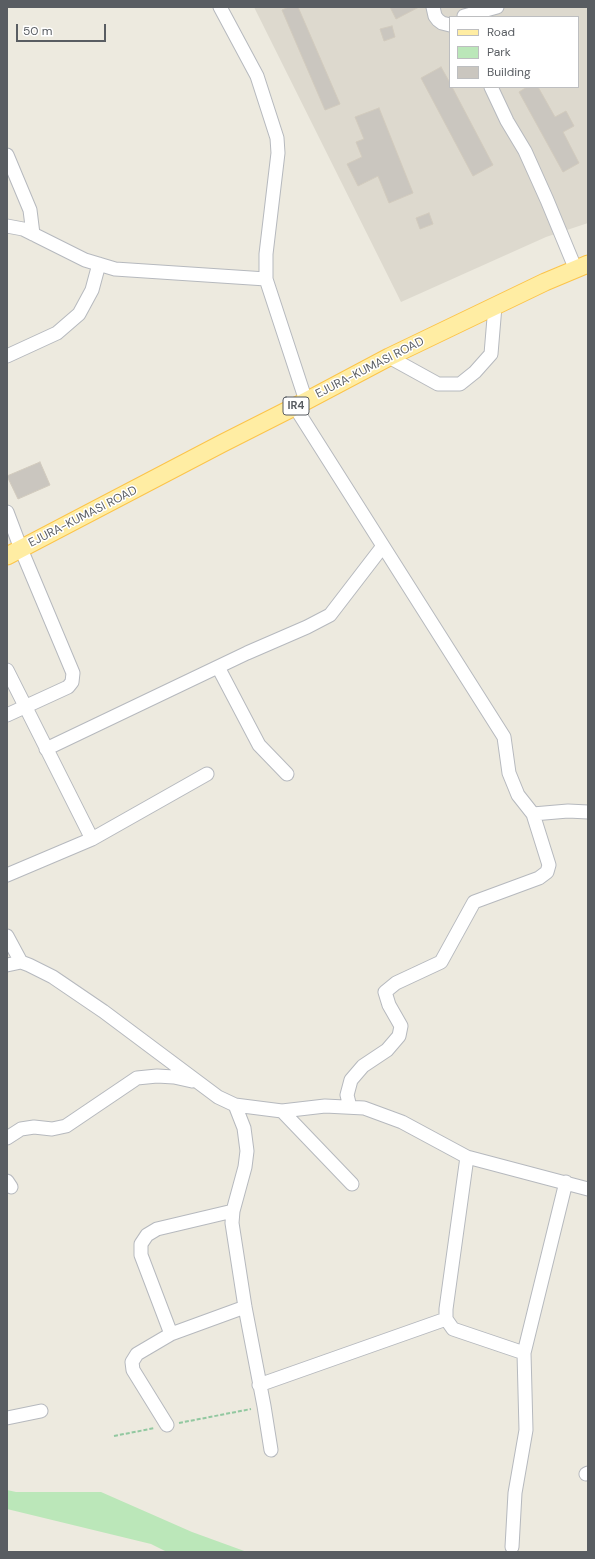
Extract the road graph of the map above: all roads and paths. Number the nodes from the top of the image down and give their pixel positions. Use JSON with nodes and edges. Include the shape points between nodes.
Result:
{"nodes":[{"id":1,"x":220,"y":7,"type":"edge"},
{"id":2,"x":434,"y":7,"type":"edge"},
{"id":3,"x":497,"y":7,"type":"edge"},
{"id":4,"x":465,"y":13,"type":"edge"},
{"id":5,"x":449,"y":25,"type":"edge"},
{"id":6,"x":491,"y":88,"type":"edge"},
{"id":7,"x":7,"y":155,"type":"edge"},
{"id":8,"x":7,"y":226,"type":"edge"},
{"id":9,"x":33,"y":234,"type":"junction"},
{"id":10,"x":99,"y":264,"type":"junction"},
{"id":11,"x":582,"y":267,"type":"edge"},
{"id":12,"x":266,"y":279,"type":"junction"},
{"id":13,"x":495,"y":306,"type":"junction"},
{"id":14,"x":7,"y":356,"type":"edge"},
{"id":15,"x":389,"y":357,"type":"junction"},
{"id":16,"x":301,"y":404,"type":"junction"},
{"id":17,"x":7,"y":512,"type":"edge"},
{"id":18,"x":384,"y":546,"type":"junction"},
{"id":19,"x":14,"y":552,"type":"edge"},
{"id":20,"x":218,"y":667,"type":"junction"},
{"id":21,"x":7,"y":670,"type":"edge"},
{"id":22,"x":25,"y":707,"type":"junction"},
{"id":23,"x":7,"y":715,"type":"edge"},
{"id":24,"x":46,"y":748,"type":"junction"},
{"id":25,"x":207,"y":774,"type":"dead end"},
{"id":26,"x":287,"y":774,"type":"dead end"},
{"id":27,"x":588,"y":812,"type":"edge"},
{"id":28,"x":533,"y":814,"type":"junction"},
{"id":29,"x":92,"y":839,"type":"junction"},
{"id":30,"x":7,"y":875,"type":"edge"},
{"id":31,"x":7,"y":936,"type":"edge"},
{"id":32,"x":21,"y":962,"type":"junction"},
{"id":33,"x":7,"y":965,"type":"edge"},
{"id":34,"x":196,"y":1081,"type":"junction"},
{"id":35,"x":235,"y":1105,"type":"junction"},
{"id":36,"x":350,"y":1107,"type":"junction"},
{"id":37,"x":282,"y":1111,"type":"junction"},
{"id":38,"x":7,"y":1138,"type":"edge"},
{"id":39,"x":467,"y":1157,"type":"junction"},
{"id":40,"x":566,"y":1182,"type":"junction"},
{"id":41,"x":352,"y":1184,"type":"dead end"},
{"id":42,"x":588,"y":1189,"type":"edge"},
{"id":43,"x":233,"y":1211,"type":"junction"},
{"id":44,"x":244,"y":1307,"type":"junction"},
{"id":45,"x":446,"y":1319,"type":"junction"},
{"id":46,"x":171,"y":1334,"type":"junction"},
{"id":47,"x":524,"y":1353,"type":"junction"},
{"id":48,"x":259,"y":1385,"type":"junction"},
{"id":49,"x":264,"y":1406,"type":"junction"},
{"id":50,"x":41,"y":1411,"type":"dead end"},
{"id":51,"x":7,"y":1418,"type":"edge"},
{"id":52,"x":167,"y":1425,"type":"junction"},
{"id":53,"x":114,"y":1436,"type":"dead end"},
{"id":54,"x":271,"y":1450,"type":"dead end"},
{"id":55,"x":512,"y":1547,"type":"dead end"}],
"edges":[{"from":1,"to":12,"type":"street","via":[[257,76],[277,138],[278,153],[266,254]]},
{"from":2,"to":5,"type":"street","via":[[438,20]]},
{"from":3,"to":4,"type":"street"},
{"from":6,"to":11,"type":"street"},
{"from":7,"to":9,"type":"street","via":[[30,210]]},
{"from":8,"to":9,"type":"street"},
{"from":9,"to":10,"type":"street","via":[[85,260]]},
{"from":10,"to":12,"type":"street","via":[[115,269]]},
{"from":10,"to":14,"type":"street","via":[[92,290],[79,314],[57,332]]},
{"from":11,"to":13,"type":"main road","name":"EJURA-KUMASI ROAD","number":"IR4"},
{"from":12,"to":16,"type":"street"},
{"from":13,"to":15,"type":"main road","name":"EJURA-KUMASI ROAD","number":"IR4"},
{"from":13,"to":15,"type":"street","via":[[490,354],[475,372],[460,384],[438,384]]},
{"from":15,"to":16,"type":"main road","name":"EJURA-KUMASI ROAD","number":"IR4"},
{"from":16,"to":18,"type":"street"},
{"from":16,"to":19,"type":"main road","name":"EJURA-KUMASI ROAD","number":"IR4"},
{"from":17,"to":19,"type":"street"},
{"from":18,"to":20,"type":"street","via":[[330,615]]},
{"from":18,"to":28,"type":"street","via":[[504,737],[510,774],[518,794]]},
{"from":19,"to":22,"type":"street","via":[[73,673],[72,682],[68,687]]},
{"from":20,"to":24,"type":"street"},
{"from":20,"to":26,"type":"street","via":[[258,745]]},
{"from":21,"to":22,"type":"street"},
{"from":22,"to":23,"type":"street"},
{"from":22,"to":24,"type":"street"},
{"from":24,"to":29,"type":"street"},
{"from":25,"to":29,"type":"street"},
{"from":27,"to":28,"type":"street"},
{"from":28,"to":36,"type":"street","via":[[549,865],[547,872],[539,878],[474,902],[441,962],[396,983],[386,992],[389,1005],[400,1026],[399,1036],[387,1050],[363,1066],[350,1080],[347,1095]]},
{"from":29,"to":30,"type":"street"},
{"from":31,"to":32,"type":"street"},
{"from":32,"to":33,"type":"street"},
{"from":32,"to":34,"type":"street","via":[[30,964],[53,977]]},
{"from":34,"to":35,"type":"street","via":[[218,1097]]},
{"from":34,"to":38,"type":"street","via":[[157,1076],[137,1078],[66,1126],[52,1129],[34,1127],[21,1130]]},
{"from":35,"to":37,"type":"street"},
{"from":35,"to":43,"type":"street","via":[[244,1128],[247,1151]]},
{"from":36,"to":37,"type":"street","via":[[325,1106]]},
{"from":36,"to":39,"type":"street","via":[[364,1108],[402,1122]]},
{"from":37,"to":41,"type":"street"},
{"from":39,"to":40,"type":"street"},
{"from":39,"to":45,"type":"street"},
{"from":40,"to":42,"type":"street"},
{"from":40,"to":47,"type":"street"},
{"from":43,"to":44,"type":"street","via":[[232,1223]]},
{"from":43,"to":46,"type":"street","via":[[157,1229],[147,1235],[141,1244],[141,1255]]},
{"from":44,"to":46,"type":"street"},
{"from":44,"to":48,"type":"street"},
{"from":45,"to":47,"type":"street","via":[[453,1330]]},
{"from":45,"to":48,"type":"street"},
{"from":46,"to":52,"type":"street","via":[[137,1354],[132,1362],[133,1370]]},
{"from":47,"to":55,"type":"street","via":[[526,1430],[515,1493]]},
{"from":48,"to":49,"type":"street"},
{"from":49,"to":52,"type":"path"},
{"from":49,"to":54,"type":"street"},
{"from":50,"to":51,"type":"street"},
{"from":52,"to":53,"type":"path"}]}
